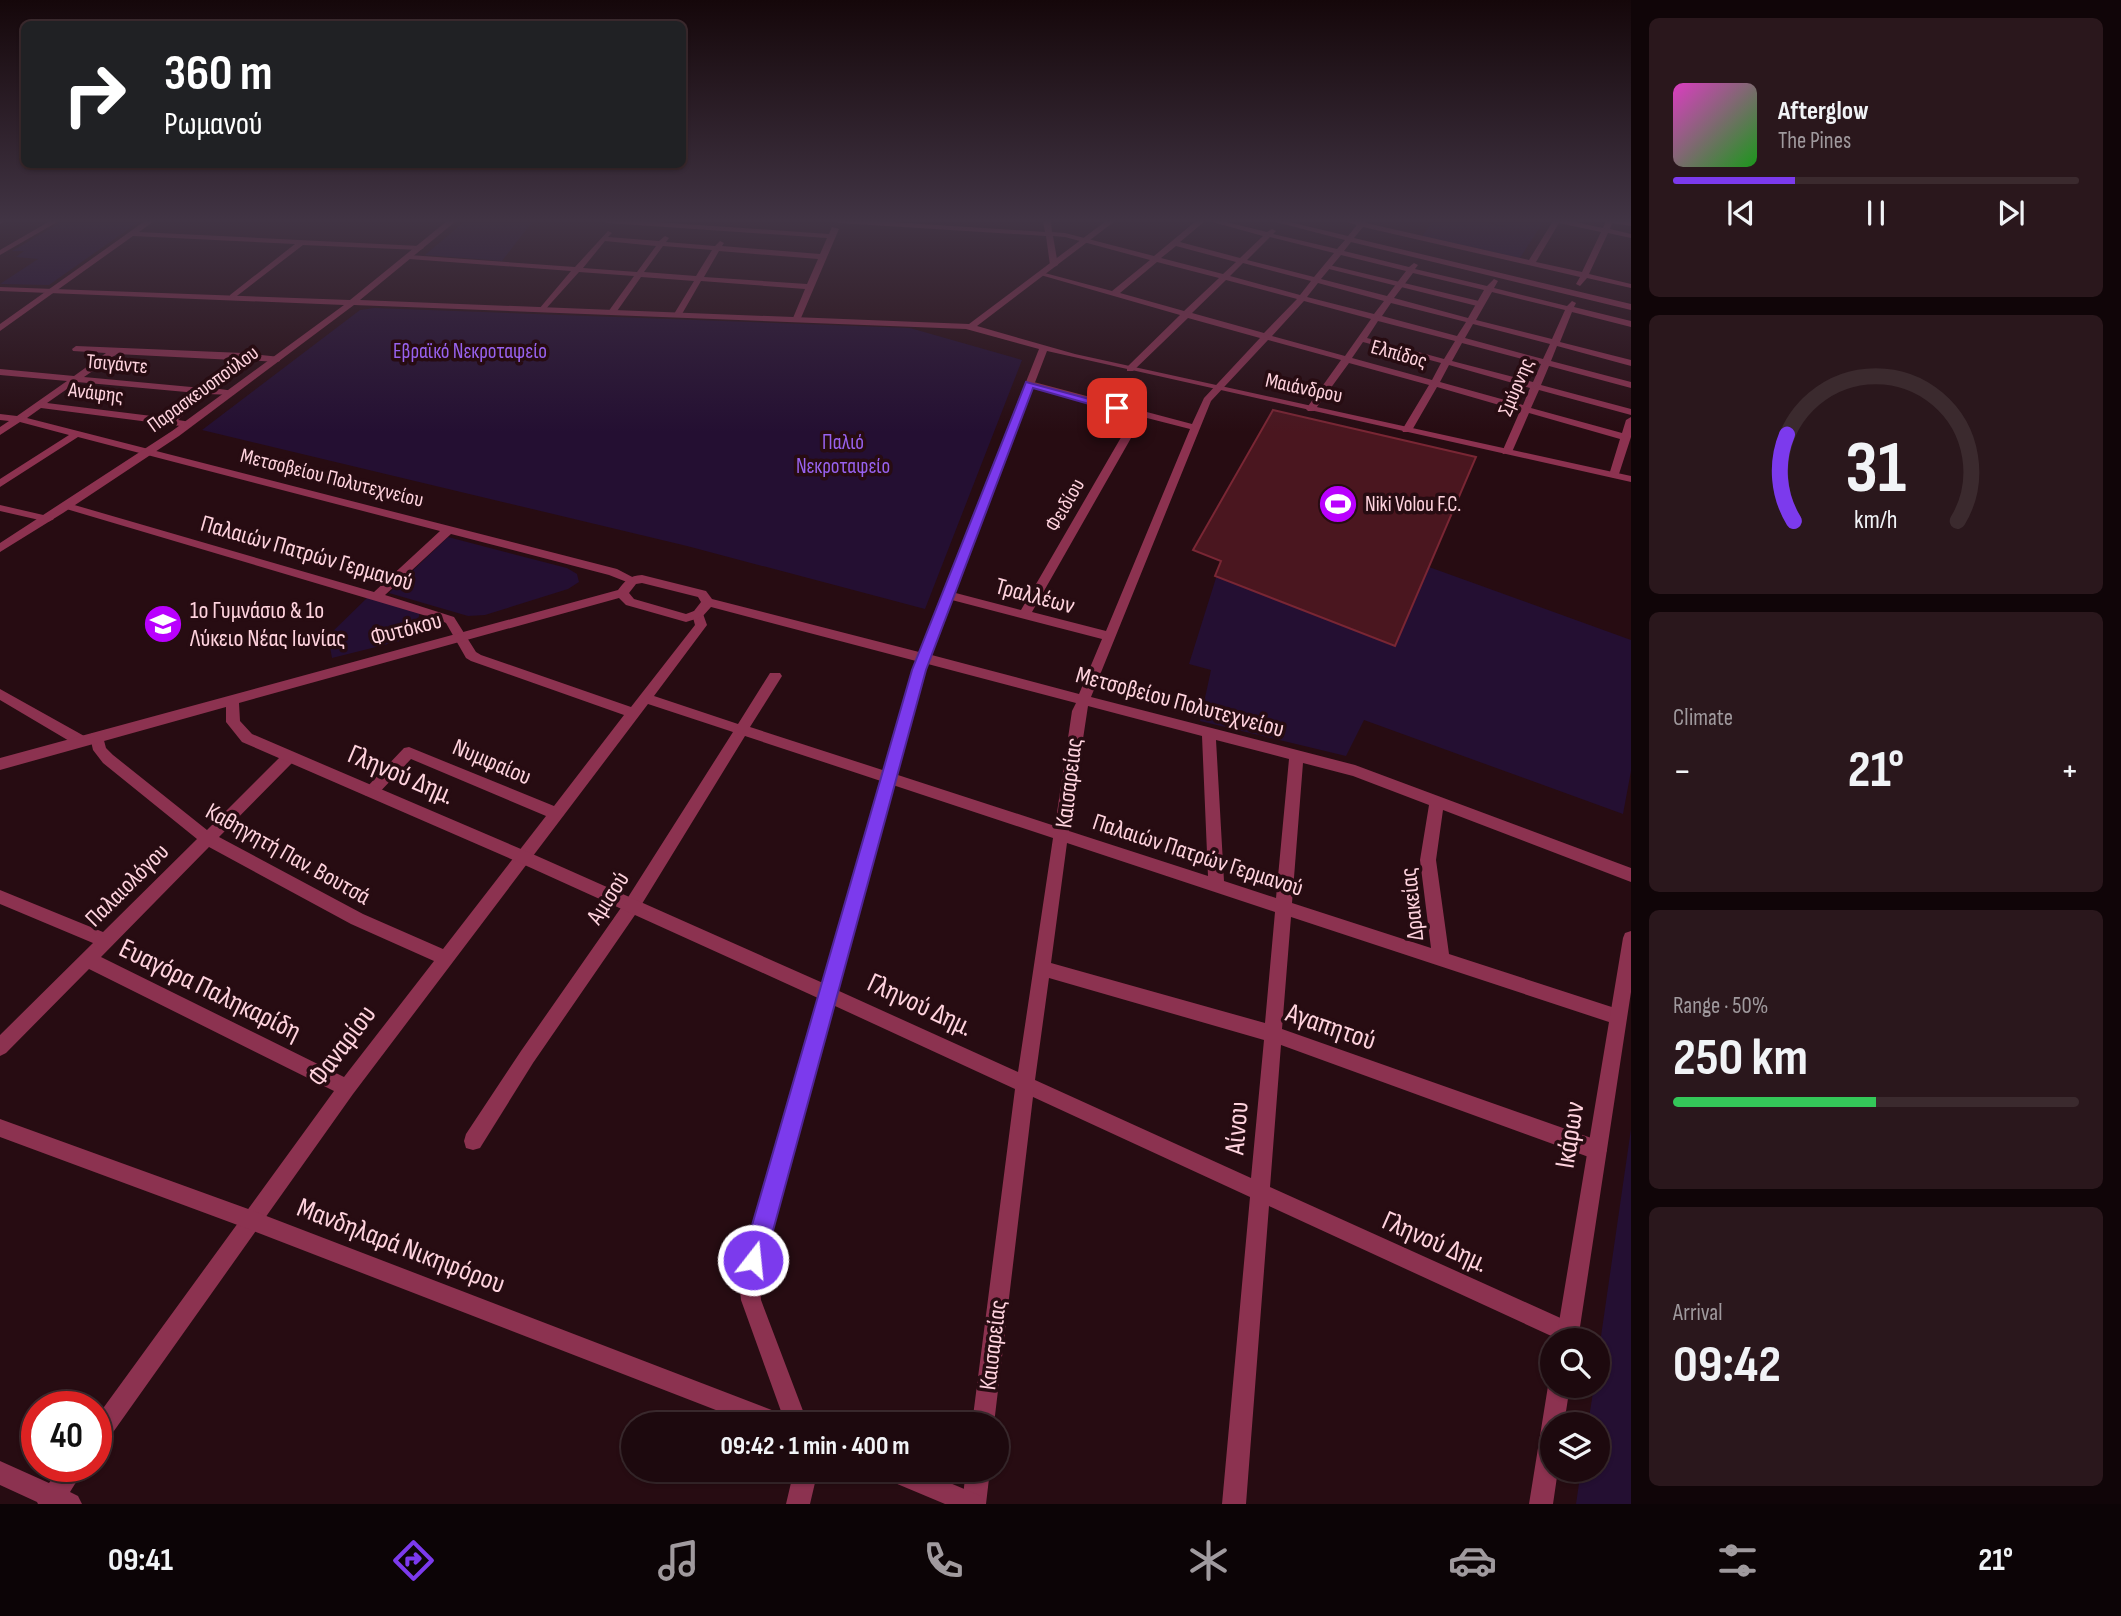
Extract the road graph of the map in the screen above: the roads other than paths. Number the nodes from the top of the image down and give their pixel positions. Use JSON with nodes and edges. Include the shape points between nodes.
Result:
{"nodes":[{"id":1,"x":50,"y":291,"type":"edge"},
{"id":2,"x":56,"y":291,"type":"edge"},
{"id":3,"x":240,"y":291,"type":"edge"},
{"id":4,"x":367,"y":291,"type":"edge"},
{"id":5,"x":558,"y":291,"type":"edge"},
{"id":6,"x":627,"y":291,"type":"edge"},
{"id":7,"x":691,"y":291,"type":"edge"},
{"id":8,"x":808,"y":291,"type":"edge"},
{"id":9,"x":1018,"y":291,"type":"edge"},
{"id":10,"x":1104,"y":291,"type":"edge"},
{"id":11,"x":1117,"y":291,"type":"edge"},
{"id":12,"x":1211,"y":291,"type":"edge"},
{"id":13,"x":1277,"y":291,"type":"edge"},
{"id":14,"x":1308,"y":291,"type":"edge"},
{"id":15,"x":1356,"y":291,"type":"edge"},
{"id":16,"x":1396,"y":291,"type":"edge"},
{"id":17,"x":1429,"y":291,"type":"edge"},
{"id":18,"x":1488,"y":291,"type":"edge"},
{"id":19,"x":1498,"y":291,"type":"edge"},
{"id":20,"x":1564,"y":291,"type":"edge"},
{"id":21,"x":1577,"y":291,"type":"edge"},
{"id":22,"x":1114,"y":294,"type":"junction"},
{"id":23,"x":1576,"y":294,"type":"junction"},
{"id":24,"x":233,"y":297,"type":"junction"},
{"id":25,"x":1302,"y":298,"type":"junction"},
{"id":26,"x":1390,"y":300,"type":"junction"},
{"id":27,"x":355,"y":301,"type":"junction"},
{"id":28,"x":1480,"y":304,"type":"junction"},
{"id":29,"x":1631,"y":307,"type":"edge"},
{"id":30,"x":543,"y":309,"type":"junction"},
{"id":31,"x":1569,"y":309,"type":"junction"},
{"id":32,"x":612,"y":312,"type":"junction"},
{"id":33,"x":678,"y":314,"type":"junction"},
{"id":34,"x":1188,"y":314,"type":"junction"},
{"id":35,"x":797,"y":318,"type":"junction"},
{"id":36,"x":1377,"y":318,"type":"junction"},
{"id":37,"x":1471,"y":321,"type":"junction"},
{"id":38,"x":1631,"y":324,"type":"edge"},
{"id":39,"x":971,"y":327,"type":"junction"},
{"id":40,"x":0,"y":328,"type":"edge"},
{"id":41,"x":1266,"y":336,"type":"junction"},
{"id":42,"x":1362,"y":339,"type":"junction"},
{"id":43,"x":1460,"y":340,"type":"junction"},
{"id":44,"x":1554,"y":343,"type":"junction"},
{"id":45,"x":76,"y":349,"type":"dead end"},
{"id":46,"x":1043,"y":349,"type":"junction"},
{"id":47,"x":115,"y":351,"type":"junction"},
{"id":48,"x":243,"y":356,"type":"junction"},
{"id":49,"x":277,"y":359,"type":"junction"},
{"id":50,"x":1348,"y":359,"type":"junction"},
{"id":51,"x":1446,"y":362,"type":"junction"},
{"id":52,"x":1545,"y":362,"type":"junction"},
{"id":53,"x":1631,"y":363,"type":"edge"},
{"id":54,"x":1130,"y":369,"type":"junction"},
{"id":55,"x":0,"y":372,"type":"edge"},
{"id":56,"x":78,"y":378,"type":"junction"},
{"id":57,"x":1433,"y":383,"type":"junction"},
{"id":58,"x":1030,"y":384,"type":"junction"},
{"id":59,"x":1631,"y":385,"type":"edge"},
{"id":60,"x":1535,"y":386,"type":"junction"},
{"id":61,"x":1217,"y":388,"type":"junction"},
{"id":62,"x":206,"y":390,"type":"junction"},
{"id":63,"x":230,"y":393,"type":"junction"},
{"id":64,"x":41,"y":405,"type":"junction"},
{"id":65,"x":1311,"y":409,"type":"junction"},
{"id":66,"x":1525,"y":409,"type":"junction"},
{"id":67,"x":1631,"y":412,"type":"edge"},
{"id":68,"x":1139,"y":415,"type":"junction"},
{"id":69,"x":0,"y":417,"type":"edge"},
{"id":70,"x":20,"y":419,"type":"junction"},
{"id":71,"x":171,"y":421,"type":"junction"},
{"id":72,"x":1631,"y":421,"type":"edge"},
{"id":73,"x":188,"y":424,"type":"junction"},
{"id":74,"x":1196,"y":428,"type":"junction"},
{"id":75,"x":1407,"y":430,"type":"junction"},
{"id":76,"x":0,"y":432,"type":"edge"},
{"id":77,"x":75,"y":435,"type":"junction"},
{"id":78,"x":1626,"y":437,"type":"junction"},
{"id":79,"x":1507,"y":452,"type":"junction"},
{"id":80,"x":147,"y":453,"type":"junction"},
{"id":81,"x":1614,"y":475,"type":"junction"},
{"id":82,"x":1631,"y":479,"type":"edge"},
{"id":83,"x":0,"y":484,"type":"edge"},
{"id":84,"x":67,"y":506,"type":"junction"},
{"id":85,"x":0,"y":508,"type":"edge"},
{"id":86,"x":48,"y":519,"type":"junction"},
{"id":87,"x":448,"y":530,"type":"junction"},
{"id":88,"x":0,"y":548,"type":"edge"},
{"id":89,"x":632,"y":580,"type":"junction"},
{"id":90,"x":622,"y":593,"type":"junction"},
{"id":91,"x":948,"y":595,"type":"junction"},
{"id":92,"x":376,"y":597,"type":"junction"},
{"id":93,"x":708,"y":602,"type":"junction"},
{"id":94,"x":698,"y":614,"type":"junction"},
{"id":95,"x":1024,"y":615,"type":"junction"},
{"id":96,"x":1111,"y":637,"type":"junction"},
{"id":97,"x":461,"y":639,"type":"junction"},
{"id":98,"x":924,"y":658,"type":"junction"},
{"id":99,"x":775,"y":676,"type":"dead end"},
{"id":100,"x":0,"y":694,"type":"edge"},
{"id":101,"x":644,"y":698,"type":"junction"},
{"id":102,"x":232,"y":699,"type":"junction"},
{"id":103,"x":1084,"y":701,"type":"junction"},
{"id":104,"x":632,"y":713,"type":"junction"},
{"id":105,"x":740,"y":728,"type":"junction"},
{"id":106,"x":1209,"y":733,"type":"junction"},
{"id":107,"x":97,"y":737,"type":"junction"},
{"id":108,"x":81,"y":741,"type":"junction"},
{"id":109,"x":1296,"y":756,"type":"junction"},
{"id":110,"x":289,"y":757,"type":"junction"},
{"id":111,"x":0,"y":764,"type":"edge"},
{"id":112,"x":890,"y":779,"type":"junction"},
{"id":113,"x":371,"y":792,"type":"junction"},
{"id":114,"x":1437,"y":801,"type":"junction"},
{"id":115,"x":556,"y":814,"type":"junction"},
{"id":116,"x":1062,"y":835,"type":"junction"},
{"id":117,"x":206,"y":838,"type":"junction"},
{"id":118,"x":523,"y":857,"type":"junction"},
{"id":119,"x":1631,"y":875,"type":"edge"},
{"id":120,"x":1216,"y":886,"type":"junction"},
{"id":121,"x":0,"y":897,"type":"edge"},
{"id":122,"x":631,"y":906,"type":"junction"},
{"id":123,"x":1283,"y":907,"type":"junction"},
{"id":124,"x":1631,"y":938,"type":"edge"},
{"id":125,"x":104,"y":940,"type":"junction"},
{"id":126,"x":446,"y":958,"type":"junction"},
{"id":127,"x":87,"y":959,"type":"junction"},
{"id":128,"x":1441,"y":959,"type":"junction"},
{"id":129,"x":1042,"y":968,"type":"junction"},
{"id":130,"x":828,"y":994,"type":"junction"},
{"id":131,"x":1618,"y":1017,"type":"junction"},
{"id":132,"x":1273,"y":1034,"type":"junction"},
{"id":133,"x":0,"y":1047,"type":"edge"},
{"id":134,"x":1025,"y":1084,"type":"junction"},
{"id":135,"x":347,"y":1088,"type":"junction"},
{"id":136,"x":0,"y":1128,"type":"edge"},
{"id":137,"x":473,"y":1141,"type":"dead end"},
{"id":138,"x":1597,"y":1150,"type":"junction"},
{"id":139,"x":1260,"y":1194,"type":"junction"},
{"id":140,"x":251,"y":1220,"type":"junction"},
{"id":141,"x":1548,"y":1328,"type":"edge"},
{"id":142,"x":1568,"y":1328,"type":"edge"},
{"id":143,"x":749,"y":1412,"type":"edge"},
{"id":144,"x":793,"y":1412,"type":"edge"},
{"id":145,"x":984,"y":1412,"type":"edge"},
{"id":146,"x":112,"y":1415,"type":"edge"},
{"id":147,"x":0,"y":1473,"type":"edge"},
{"id":148,"x":67,"y":1482,"type":"edge"},
{"id":149,"x":803,"y":1482,"type":"edge"},
{"id":150,"x":920,"y":1482,"type":"edge"},
{"id":151,"x":977,"y":1482,"type":"edge"},
{"id":152,"x":1544,"y":1482,"type":"edge"},
{"id":153,"x":57,"y":1501,"type":"edge"},
{"id":154,"x":798,"y":1504,"type":"edge"},
{"id":155,"x":974,"y":1504,"type":"edge"},
{"id":156,"x":1234,"y":1504,"type":"edge"},
{"id":157,"x":1541,"y":1504,"type":"edge"}],
"edges":[{"from":1,"to":40,"type":"street"},
{"from":2,"to":24,"type":"street","name":"Μαιάνδρου"},
{"from":3,"to":24,"type":"street"},
{"from":4,"to":27,"type":"street","name":"Παρασκευοπούλου"},
{"from":5,"to":30,"type":"street"},
{"from":6,"to":32,"type":"street"},
{"from":7,"to":33,"type":"street"},
{"from":8,"to":35,"type":"street"},
{"from":9,"to":39,"type":"street"},
{"from":10,"to":22,"type":"street","name":"Ελπίδος"},
{"from":11,"to":22,"type":"street"},
{"from":12,"to":34,"type":"street"},
{"from":13,"to":25,"type":"street"},
{"from":14,"to":25,"type":"street","name":"Καισαρείας"},
{"from":15,"to":26,"type":"street"},
{"from":16,"to":26,"type":"street"},
{"from":17,"to":28,"type":"street"},
{"from":18,"to":28,"type":"street"},
{"from":19,"to":31,"type":"street"},
{"from":20,"to":23,"type":"street"},
{"from":21,"to":23,"type":"street","name":"Σμύρνης"},
{"from":22,"to":34,"type":"street","name":"Ελπίδος"},
{"from":23,"to":29,"type":"street"},
{"from":23,"to":31,"type":"street","name":"Σμύρνης"},
{"from":24,"to":27,"type":"street","name":"Μαιάνδρου"},
{"from":25,"to":36,"type":"street"},
{"from":25,"to":41,"type":"street","name":"Καισαρείας"},
{"from":26,"to":36,"type":"street"},
{"from":26,"to":37,"type":"street"},
{"from":27,"to":30,"type":"street","name":"Μαιάνδρου"},
{"from":27,"to":49,"type":"street","name":"Παρασκευοπούλου"},
{"from":28,"to":37,"type":"street"},
{"from":30,"to":32,"type":"street","name":"Μαιάνδρου"},
{"from":31,"to":38,"type":"street"},
{"from":31,"to":44,"type":"street","name":"Σμύρνης"},
{"from":32,"to":33,"type":"street","name":"Μαιάνδρου"},
{"from":33,"to":35,"type":"street","name":"Μαιάνδρου"},
{"from":34,"to":41,"type":"street","name":"Ελπίδος"},
{"from":34,"to":54,"type":"street"},
{"from":35,"to":39,"type":"street","name":"Μαιάνδρου"},
{"from":36,"to":42,"type":"street"},
{"from":36,"to":43,"type":"street"},
{"from":37,"to":43,"type":"street"},
{"from":37,"to":44,"type":"street"},
{"from":39,"to":46,"type":"street","name":"Μαιάνδρου"},
{"from":41,"to":50,"type":"street","name":"Ελπίδος"},
{"from":41,"to":61,"type":"street","name":"Καισαρείας"},
{"from":42,"to":50,"type":"street"},
{"from":42,"to":51,"type":"street"},
{"from":43,"to":51,"type":"street"},
{"from":43,"to":52,"type":"street"},
{"from":44,"to":52,"type":"street","name":"Σμύρνης"},
{"from":44,"to":53,"type":"street"},
{"from":45,"to":47,"type":"street"},
{"from":46,"to":54,"type":"street","name":"Μαιάνδρου"},
{"from":46,"to":58,"type":"street"},
{"from":47,"to":48,"type":"street"},
{"from":47,"to":56,"type":"street"},
{"from":48,"to":49,"type":"street"},
{"from":48,"to":62,"type":"street","name":"Παρασκευοπούλου"},
{"from":49,"to":63,"type":"street","name":"Παρασκευοπούλου"},
{"from":50,"to":57,"type":"street","name":"Ελπίδος"},
{"from":50,"to":65,"type":"street"},
{"from":51,"to":57,"type":"street"},
{"from":51,"to":60,"type":"street"},
{"from":52,"to":59,"type":"street"},
{"from":52,"to":60,"type":"street","name":"Σμύρνης"},
{"from":54,"to":61,"type":"street","name":"Μαιάνδρου"},
{"from":55,"to":56,"type":"street","name":"Τσιγάντε"},
{"from":56,"to":62,"type":"street","name":"Τσιγάντε"},
{"from":56,"to":64,"type":"street"},
{"from":57,"to":66,"type":"street","name":"Ελπίδος"},
{"from":57,"to":75,"type":"street"},
{"from":58,"to":68,"type":"street"},
{"from":58,"to":91,"type":"street"},
{"from":60,"to":66,"type":"street","name":"Σμύρνης"},
{"from":60,"to":67,"type":"street"},
{"from":61,"to":65,"type":"street","name":"Μαιάνδρου"},
{"from":61,"to":74,"type":"street","name":"Καισαρείας"},
{"from":62,"to":63,"type":"street","name":"Τσιγάντε"},
{"from":62,"to":71,"type":"street","name":"Παρασκευοπούλου"},
{"from":63,"to":73,"type":"street","name":"Παρασκευοπούλου"},
{"from":64,"to":70,"type":"street"},
{"from":64,"to":71,"type":"street","name":"Ανάφης"},
{"from":65,"to":75,"type":"street","name":"Μαιάνδρου"},
{"from":66,"to":78,"type":"street","name":"Ελπίδος"},
{"from":66,"to":79,"type":"street","name":"Σμύρνης"},
{"from":68,"to":74,"type":"street"},
{"from":68,"to":95,"type":"street","name":"Φειδίου"},
{"from":69,"to":70,"type":"street","name":"Μετσοβείου Πολυτεχνείου"},
{"from":70,"to":76,"type":"street"},
{"from":70,"to":77,"type":"street","name":"Μετσοβείου Πολυτεχνείου"},
{"from":71,"to":73,"type":"street","name":"Ανάφης"},
{"from":72,"to":78,"type":"street"},
{"from":73,"to":80,"type":"street","name":"Παρασκευοπούλου"},
{"from":74,"to":96,"type":"street","name":"Καισαρείας"},
{"from":75,"to":79,"type":"street","name":"Μαιάνδρου"},
{"from":77,"to":80,"type":"street","name":"Μετσοβείου Πολυτεχνείου"},
{"from":77,"to":83,"type":"street"},
{"from":78,"to":81,"type":"street"},
{"from":79,"to":81,"type":"street","name":"Μαιάνδρου"},
{"from":80,"to":84,"type":"street","name":"Παρασκευοπούλου"},
{"from":80,"to":87,"type":"street","name":"Μετσοβείου Πολυτεχνείου"},
{"from":81,"to":82,"type":"street","name":"Μαιάνδρου"},
{"from":84,"to":86,"type":"street","name":"Παρασκευοπούλου"},
{"from":84,"to":92,"type":"street","name":"Παλαιών Πατρών Γερμανού"},
{"from":85,"to":86,"type":"street"},
{"from":86,"to":88,"type":"street","name":"Παρασκευοπούλου"},
{"from":87,"to":89,"type":"street","name":"Μετσοβείου Πολυτεχνείου"},
{"from":87,"to":92,"type":"street"},
{"from":89,"to":90,"type":"street"},
{"from":89,"to":93,"type":"street","name":"Μετσοβείου Πολυτεχνείου","via":[[702,594]]},
{"from":90,"to":94,"type":"street","via":[[629,602],[675,615]]},
{"from":90,"to":97,"type":"street","name":"Φυτόκου"},
{"from":91,"to":95,"type":"street","name":"Τραλλέων"},
{"from":91,"to":98,"type":"street"},
{"from":92,"to":97,"type":"street","name":"Παλαιών Πατρών Γερμανού","via":[[450,620]]},
{"from":93,"to":94,"type":"street"},
{"from":93,"to":98,"type":"street","name":"Μετσοβείου Πολυτεχνείου"},
{"from":94,"to":101,"type":"street","name":"Φαναρίου","via":[[701,625]]},
{"from":95,"to":96,"type":"street","name":"Τραλλέων"},
{"from":96,"to":103,"type":"street","name":"Καισαρείας"},
{"from":97,"to":102,"type":"street","name":"Φυτόκου"},
{"from":97,"to":104,"type":"street","name":"Παλαιών Πατρών Γερμανού","via":[[476,658]]},
{"from":98,"to":103,"type":"street","name":"Μετσοβείου Πολυτεχνείου"},
{"from":98,"to":112,"type":"street"},
{"from":99,"to":105,"type":"street","name":"Αμισού"},
{"from":100,"to":108,"type":"street"},
{"from":101,"to":104,"type":"street","name":"Φαναρίου"},
{"from":101,"to":105,"type":"street","name":"Παλαιών Πατρών Γερμανού"},
{"from":102,"to":107,"type":"street","name":"Φυτόκου"},
{"from":102,"to":110,"type":"street","name":"Γληνού Δημ.","via":[[238,731]]},
{"from":103,"to":106,"type":"street","name":"Μετσοβείου Πολυτεχνείου"},
{"from":103,"to":116,"type":"street","name":"Καισαρείας","via":[[1077,720]]},
{"from":104,"to":115,"type":"street","name":"Φαναρίου"},
{"from":105,"to":112,"type":"street","name":"Παλαιών Πατρών Γερμανού"},
{"from":105,"to":122,"type":"street","name":"Αμισού"},
{"from":106,"to":109,"type":"street","name":"Μετσοβείου Πολυτεχνείου"},
{"from":106,"to":120,"type":"street"},
{"from":107,"to":108,"type":"street","name":"Φυτόκου"},
{"from":107,"to":117,"type":"street","name":"Καθηγητή Παν. Βουτσά","via":[[108,758]]},
{"from":108,"to":111,"type":"street","name":"Φυτόκου"},
{"from":109,"to":114,"type":"street","name":"Μετσοβείου Πολυτεχνείου","via":[[1355,771]]},
{"from":109,"to":123,"type":"street","name":"Αίνου"},
{"from":110,"to":113,"type":"street","name":"Γληνού Δημ."},
{"from":110,"to":117,"type":"street","name":"Παλαιολόγου"},
{"from":112,"to":116,"type":"street","name":"Παλαιών Πατρών Γερμανού"},
{"from":112,"to":130,"type":"street"},
{"from":113,"to":115,"type":"street","name":"Νυμφαίου","via":[[409,752]]},
{"from":113,"to":118,"type":"street","name":"Γληνού Δημ."},
{"from":114,"to":119,"type":"street","name":"Μετσοβείου Πολυτεχνείου"},
{"from":114,"to":128,"type":"street","name":"Δρακείας","via":[[1428,860]]},
{"from":115,"to":118,"type":"street","name":"Φαναρίου"},
{"from":116,"to":120,"type":"street","name":"Παλαιών Πατρών Γερμανού"},
{"from":116,"to":129,"type":"street","name":"Καισαρείας"},
{"from":117,"to":125,"type":"street","name":"Παλαιολόγου"},
{"from":117,"to":126,"type":"street","name":"Καθηγητή Παν. Βουτσά","via":[[357,919]]},
{"from":118,"to":122,"type":"street","name":"Γληνού Δημ."},
{"from":118,"to":126,"type":"street","name":"Φαναρίου"},
{"from":120,"to":123,"type":"street","name":"Παλαιών Πατρών Γερμανού"},
{"from":121,"to":125,"type":"street","name":"Ευαγόρα Παληκαρίδη"},
{"from":122,"to":130,"type":"street","name":"Γληνού Δημ."},
{"from":122,"to":137,"type":"street","name":"Αμισού"},
{"from":123,"to":128,"type":"street","name":"Παλαιών Πατρών Γερμανού"},
{"from":123,"to":132,"type":"street","name":"Αίνου"},
{"from":124,"to":131,"type":"street","name":"Ικάρων"},
{"from":125,"to":127,"type":"street","name":"Παλαιολόγου"},
{"from":126,"to":135,"type":"street","name":"Φαναρίου"},
{"from":127,"to":133,"type":"street","name":"Παλαιολόγου"},
{"from":127,"to":135,"type":"street","name":"Ευαγόρα Παληκαρίδη"},
{"from":128,"to":131,"type":"street","name":"Παλαιών Πατρών Γερμανού"},
{"from":129,"to":132,"type":"street","name":"Αγαπητού"},
{"from":129,"to":134,"type":"street","name":"Καισαρείας"},
{"from":130,"to":134,"type":"street","name":"Γληνού Δημ."},
{"from":130,"to":144,"type":"street","via":[[749,1281],[751,1300]]},
{"from":131,"to":138,"type":"street","name":"Ικάρων"},
{"from":132,"to":138,"type":"street","name":"Αγαπητού"},
{"from":132,"to":139,"type":"street","name":"Αίνου"},
{"from":134,"to":139,"type":"street","name":"Γληνού Δημ."},
{"from":134,"to":145,"type":"street","name":"Καισαρείας"},
{"from":135,"to":140,"type":"street","name":"Φαναρίου"},
{"from":136,"to":140,"type":"street","name":"Μανδηλαρά Νικηφόρου"},
{"from":138,"to":142,"type":"street","name":"Ικάρων"},
{"from":139,"to":141,"type":"street","name":"Γληνού Δημ."},
{"from":139,"to":156,"type":"street","name":"Αίνου"},
{"from":140,"to":143,"type":"street","name":"Μανδηλαρά Νικηφόρου"},
{"from":140,"to":146,"type":"street","name":"Φαναρίου"},
{"from":147,"to":153,"type":"street"},
{"from":148,"to":153,"type":"street"},
{"from":149,"to":154,"type":"street"},
{"from":150,"to":155,"type":"street"},
{"from":151,"to":155,"type":"street"},
{"from":152,"to":157,"type":"street"}]}
